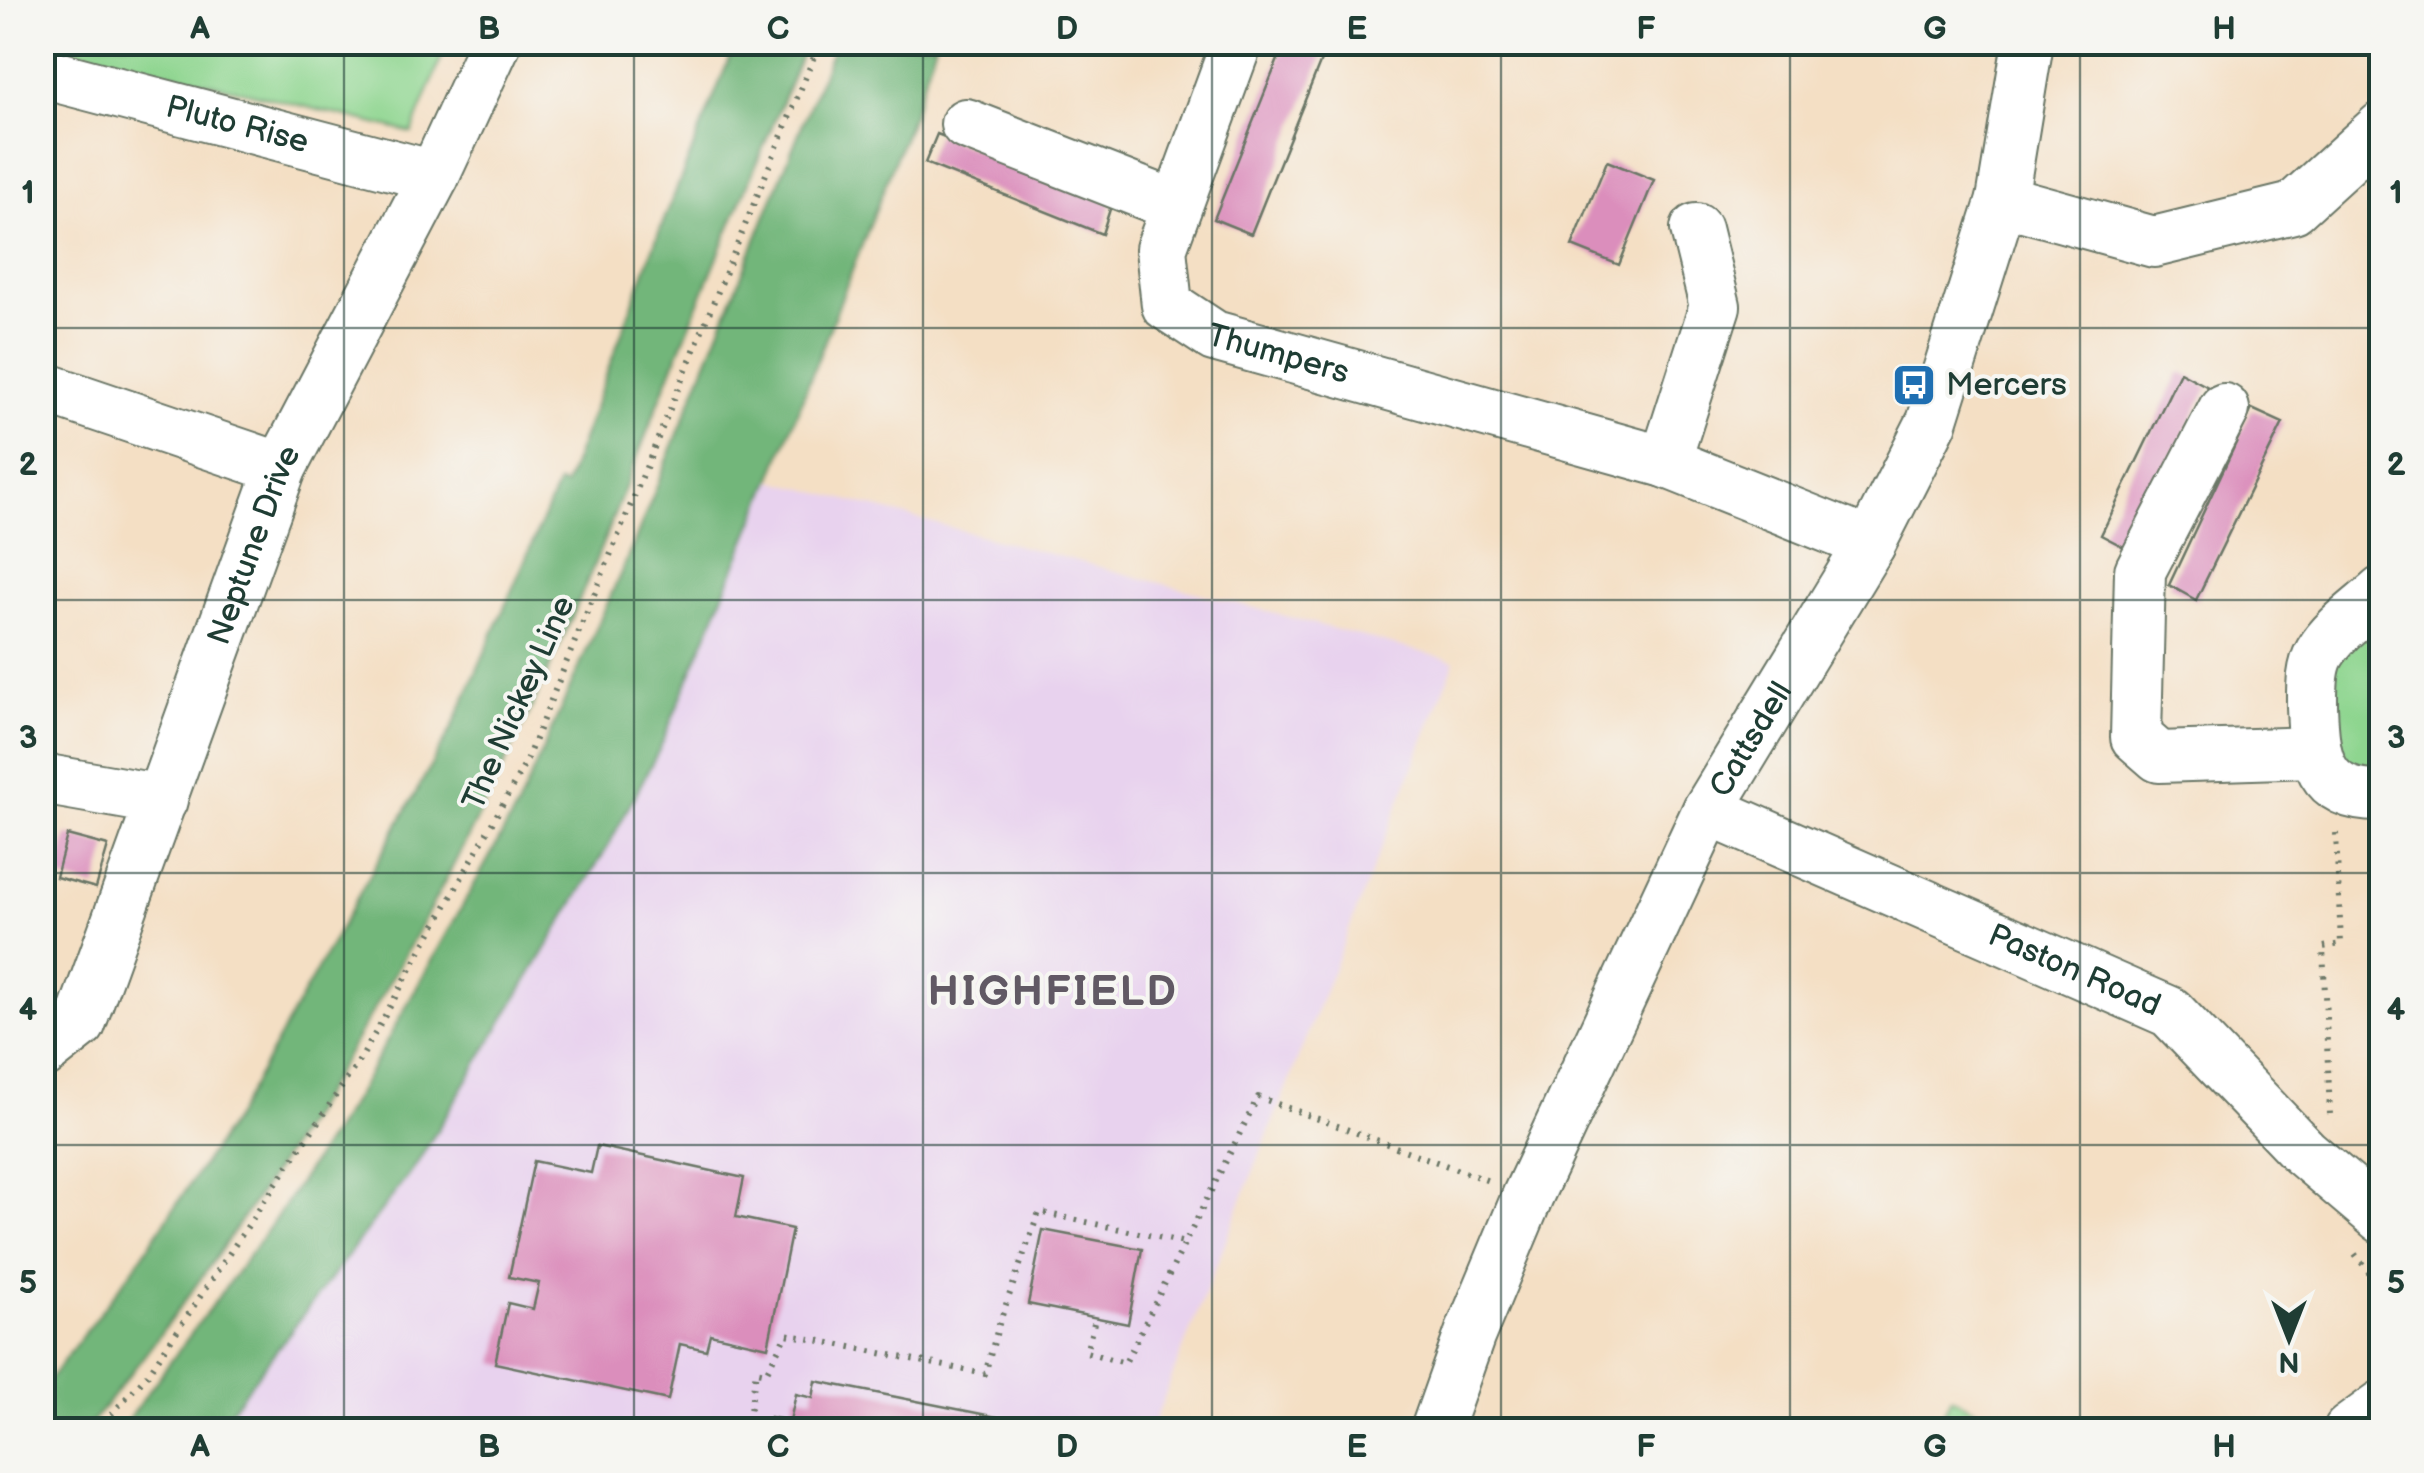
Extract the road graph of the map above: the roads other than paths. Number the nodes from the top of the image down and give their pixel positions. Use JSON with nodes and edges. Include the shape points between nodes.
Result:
{"nodes":[{"id":1,"x":496,"y":42,"type":"edge"},
{"id":2,"x":1237,"y":42,"type":"edge"},
{"id":3,"x":2028,"y":42,"type":"edge"},
{"id":4,"x":42,"y":73,"type":"edge"},
{"id":5,"x":966,"y":124,"type":"dead end"},
{"id":6,"x":2382,"y":127,"type":"edge"},
{"id":7,"x":434,"y":176,"type":"junction"},
{"id":8,"x":2002,"y":200,"type":"junction"},
{"id":9,"x":1176,"y":206,"type":"junction"},
{"id":10,"x":1696,"y":229,"type":"dead end"},
{"id":11,"x":42,"y":387,"type":"edge"},
{"id":12,"x":2224,"y":409,"type":"dead end"},
{"id":13,"x":1665,"y":462,"type":"junction"},
{"id":14,"x":281,"y":468,"type":"junction"},
{"id":15,"x":1870,"y":544,"type":"junction"},
{"id":16,"x":2382,"y":592,"type":"edge"},
{"id":17,"x":2324,"y":767,"type":"junction"},
{"id":18,"x":42,"y":778,"type":"edge"},
{"id":19,"x":2382,"y":796,"type":"edge"},
{"id":20,"x":162,"y":800,"type":"junction"},
{"id":21,"x":1708,"y":810,"type":"junction"},
{"id":22,"x":42,"y":1054,"type":"edge"},
{"id":23,"x":2382,"y":1218,"type":"edge"},
{"id":24,"x":2382,"y":1406,"type":"edge"},
{"id":25,"x":1436,"y":1430,"type":"edge"},
{"id":26,"x":2349,"y":1430,"type":"edge"}],
"edges":[{"from":1,"to":7,"type":"street","name":"Neptune Drive"},
{"from":2,"to":9,"type":"street","name":"Thumpers"},
{"from":3,"to":8,"type":"street","name":"Cattsdell"},
{"from":4,"to":7,"type":"street","name":"Pluto Rise"},
{"from":5,"to":9,"type":"street"},
{"from":6,"to":8,"type":"street","via":[[2293,208],[2154,242]]},
{"from":7,"to":14,"type":"street","name":"Neptune Drive"},
{"from":8,"to":15,"type":"street","name":"Cattsdell","via":[[1932,422]]},
{"from":9,"to":13,"type":"street","name":"Thumpers","via":[[1161,248],[1167,305],[1214,336]]},
{"from":10,"to":13,"type":"street","via":[[1715,306]]},
{"from":11,"to":14,"type":"street"},
{"from":12,"to":17,"type":"street","via":[[2140,571],[2136,737],[2159,757]]},
{"from":13,"to":15,"type":"street","name":"Thumpers"},
{"from":14,"to":20,"type":"street","name":"Neptune Drive"},
{"from":15,"to":21,"type":"street","name":"Cattsdell"},
{"from":16,"to":17,"type":"street","via":[[2318,657],[2312,684]]},
{"from":17,"to":19,"type":"street","via":[[2348,792]]},
{"from":18,"to":20,"type":"street"},
{"from":20,"to":22,"type":"street","name":"Neptune Drive","via":[[80,1024]]},
{"from":21,"to":23,"type":"street","name":"Paston Road","via":[[2170,1012],[2304,1152]]},
{"from":21,"to":25,"type":"street","name":"Cattsdell","via":[[1528,1195]]},
{"from":24,"to":26,"type":"street"}]}
